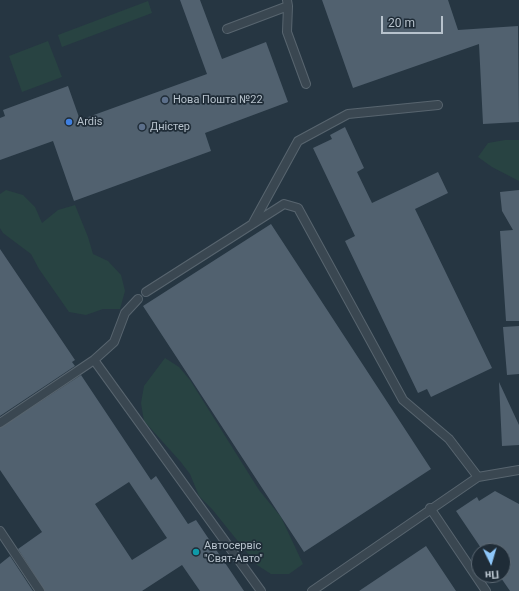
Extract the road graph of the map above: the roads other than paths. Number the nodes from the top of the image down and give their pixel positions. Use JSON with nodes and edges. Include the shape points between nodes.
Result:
{"nodes":[{"id":1,"x":287,"y":3,"type":"edge"},
{"id":2,"x":227,"y":29,"type":"dead end"},
{"id":3,"x":306,"y":84,"type":"dead end"},
{"id":4,"x":438,"y":105,"type":"dead end"},
{"id":5,"x":253,"y":224,"type":"junction"},
{"id":6,"x":146,"y":292,"type":"dead end"},
{"id":7,"x":138,"y":299,"type":"dead end"},
{"id":8,"x":94,"y":360,"type":"junction"},
{"id":9,"x":0,"y":423,"type":"edge"},
{"id":10,"x":519,"y":470,"type":"edge"},
{"id":11,"x":478,"y":477,"type":"junction"},
{"id":12,"x":430,"y":508,"type":"junction"},
{"id":13,"x":0,"y":531,"type":"edge"},
{"id":14,"x":40,"y":591,"type":"edge"},
{"id":15,"x":261,"y":591,"type":"edge"},
{"id":16,"x":312,"y":591,"type":"edge"},
{"id":17,"x":486,"y":591,"type":"edge"}],
"edges":[{"from":1,"to":2,"type":"lane"},
{"from":1,"to":3,"type":"lane","via":[[287,32]]},
{"from":4,"to":5,"type":"lane","via":[[348,114],[298,141]]},
{"from":5,"to":6,"type":"lane"},
{"from":5,"to":11,"type":"lane","via":[[284,204],[298,208],[403,400],[449,439]]},
{"from":7,"to":8,"type":"lane","via":[[125,313],[114,342]]},
{"from":8,"to":9,"type":"lane"},
{"from":8,"to":15,"type":"lane"},
{"from":10,"to":11,"type":"lane"},
{"from":11,"to":12,"type":"lane"},
{"from":12,"to":16,"type":"lane"},
{"from":12,"to":17,"type":"lane"},
{"from":13,"to":14,"type":"lane"}]}
